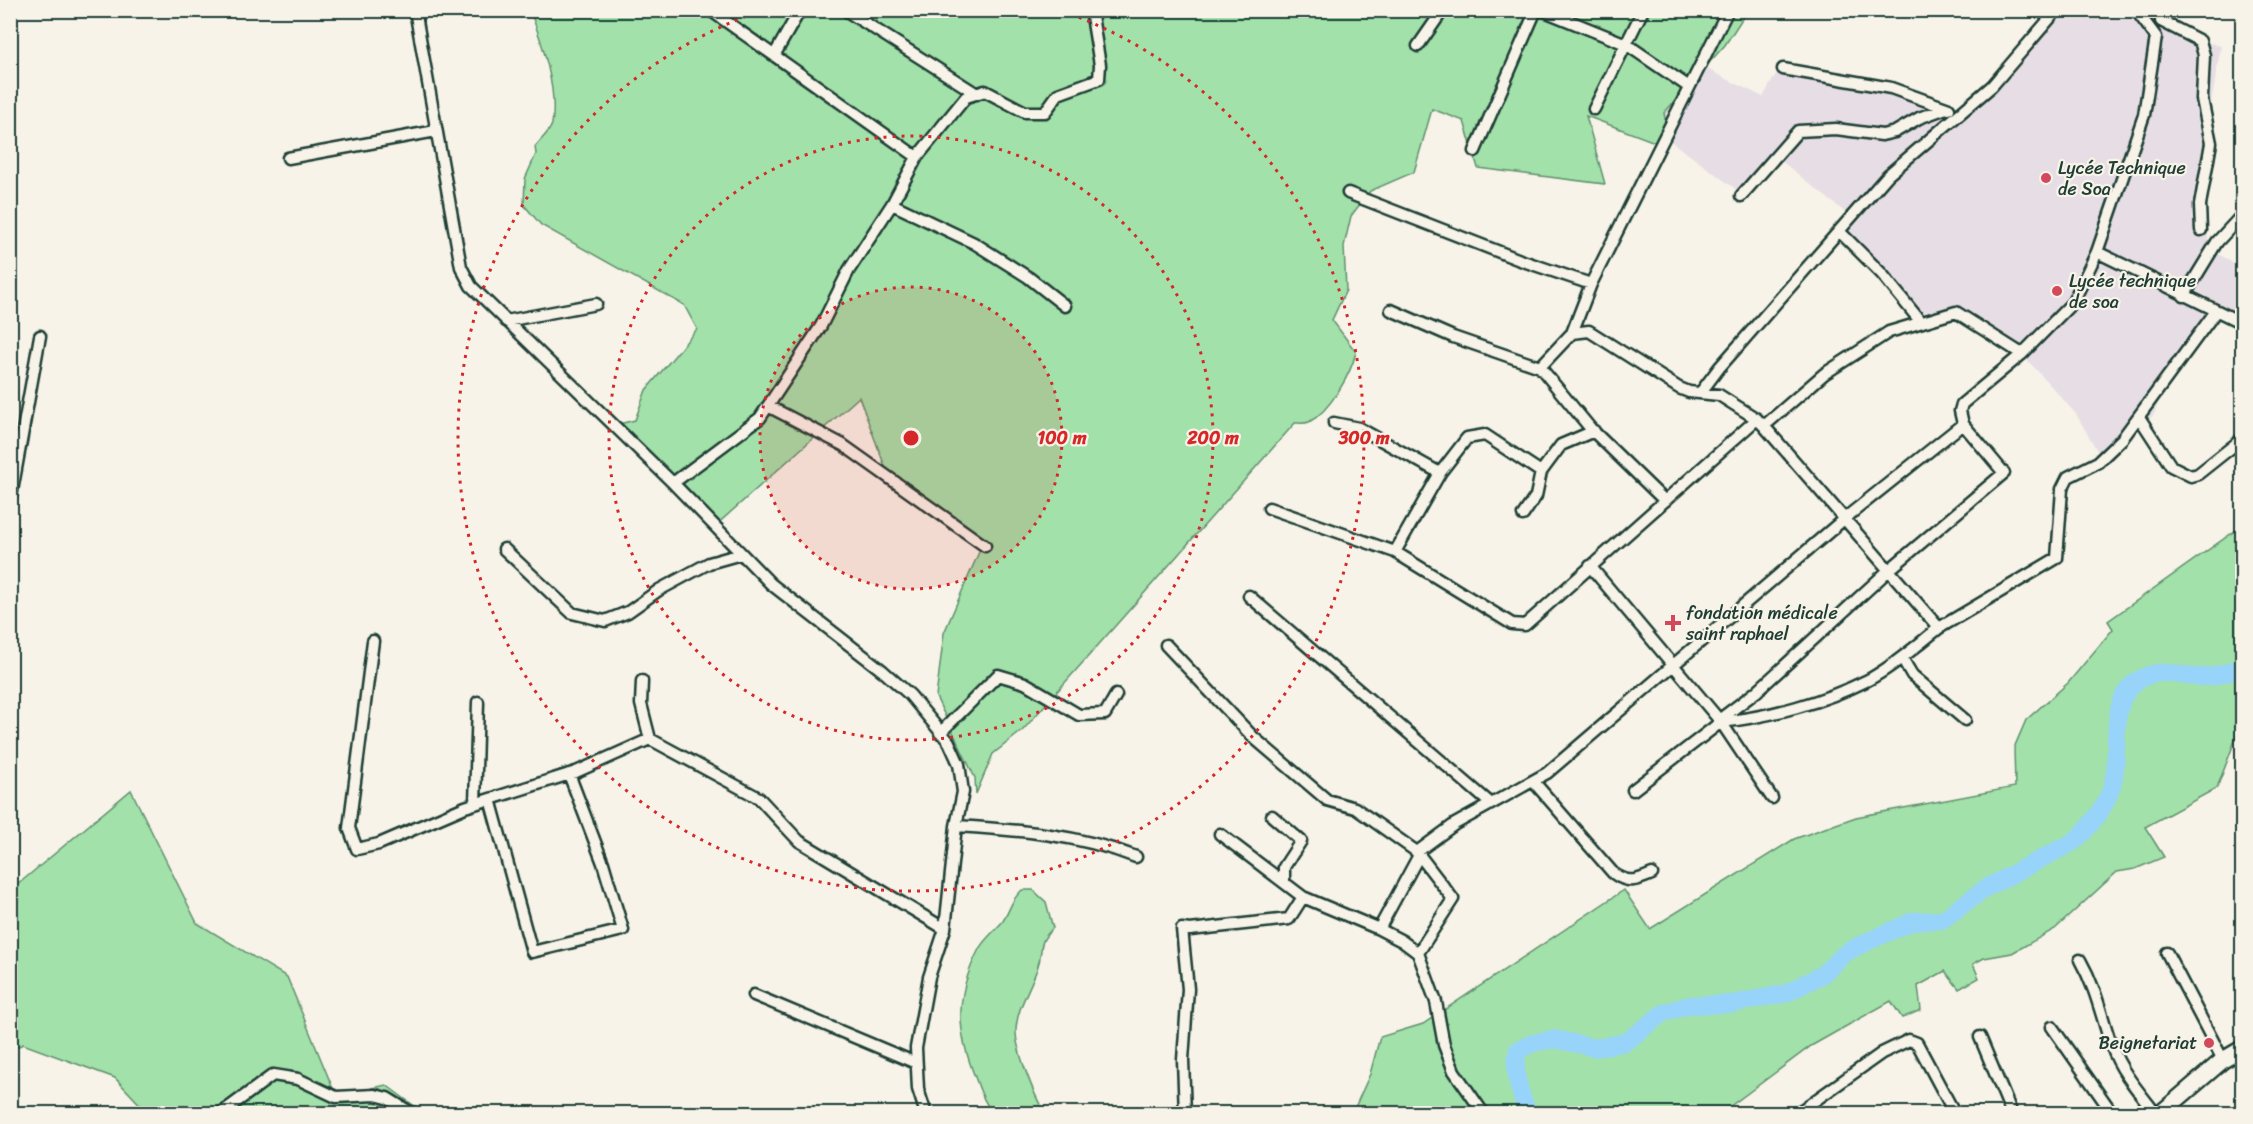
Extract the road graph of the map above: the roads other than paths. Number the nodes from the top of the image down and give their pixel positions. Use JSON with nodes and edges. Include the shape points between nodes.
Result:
{"nodes":[{"id":1,"x":415,"y":10,"type":"edge"},
{"id":2,"x":710,"y":10,"type":"edge"},
{"id":3,"x":800,"y":10,"type":"edge"},
{"id":4,"x":845,"y":10,"type":"edge"},
{"id":5,"x":1091,"y":10,"type":"edge"},
{"id":6,"x":1443,"y":10,"type":"edge"},
{"id":7,"x":1536,"y":10,"type":"edge"},
{"id":8,"x":1542,"y":10,"type":"edge"},
{"id":9,"x":1643,"y":10,"type":"edge"},
{"id":10,"x":1728,"y":10,"type":"edge"},
{"id":11,"x":2057,"y":10,"type":"edge"},
{"id":12,"x":2136,"y":10,"type":"edge"},
{"id":13,"x":2161,"y":16,"type":"edge"},
{"id":14,"x":2153,"y":30,"type":"junction"},
{"id":15,"x":1626,"y":44,"type":"junction"},
{"id":16,"x":1418,"y":46,"type":"dead end"},
{"id":17,"x":775,"y":54,"type":"junction"},
{"id":18,"x":1783,"y":69,"type":"dead end"},
{"id":19,"x":1689,"y":87,"type":"junction"},
{"id":20,"x":977,"y":94,"type":"junction"},
{"id":21,"x":1946,"y":108,"type":"junction"},
{"id":22,"x":1594,"y":109,"type":"dead end"},
{"id":23,"x":1960,"y":113,"type":"junction"},
{"id":24,"x":436,"y":131,"type":"junction"},
{"id":25,"x":1475,"y":151,"type":"dead end"},
{"id":26,"x":917,"y":157,"type":"junction"},
{"id":27,"x":288,"y":158,"type":"dead end"},
{"id":28,"x":1348,"y":193,"type":"dead end"},
{"id":29,"x":1741,"y":196,"type":"dead end"},
{"id":30,"x":892,"y":204,"type":"junction"},
{"id":31,"x":2242,"y":215,"type":"edge"},
{"id":32,"x":2201,"y":230,"type":"dead end"},
{"id":33,"x":1839,"y":231,"type":"junction"},
{"id":34,"x":2097,"y":252,"type":"junction"},
{"id":35,"x":1590,"y":284,"type":"junction"},
{"id":36,"x":2184,"y":296,"type":"junction"},
{"id":37,"x":596,"y":304,"type":"dead end"},
{"id":38,"x":1065,"y":306,"type":"dead end"},
{"id":39,"x":1390,"y":310,"type":"dead end"},
{"id":40,"x":2216,"y":311,"type":"junction"},
{"id":41,"x":506,"y":321,"type":"junction"},
{"id":42,"x":1921,"y":322,"type":"junction"},
{"id":43,"x":2242,"y":323,"type":"edge"},
{"id":44,"x":1572,"y":333,"type":"junction"},
{"id":45,"x":40,"y":336,"type":"dead end"},
{"id":46,"x":2022,"y":354,"type":"junction"},
{"id":47,"x":1540,"y":367,"type":"junction"},
{"id":48,"x":1701,"y":392,"type":"junction"},
{"id":49,"x":768,"y":406,"type":"junction"},
{"id":50,"x":2139,"y":417,"type":"junction"},
{"id":51,"x":1760,"y":422,"type":"junction"},
{"id":52,"x":1334,"y":423,"type":"dead end"},
{"id":53,"x":1963,"y":424,"type":"junction"},
{"id":54,"x":1594,"y":431,"type":"junction"},
{"id":55,"x":2242,"y":439,"type":"edge"},
{"id":56,"x":1541,"y":472,"type":"junction"},
{"id":57,"x":1440,"y":473,"type":"junction"},
{"id":58,"x":674,"y":483,"type":"junction"},
{"id":59,"x":1665,"y":501,"type":"junction"},
{"id":60,"x":10,"y":502,"type":"edge"},
{"id":61,"x":1269,"y":508,"type":"dead end"},
{"id":62,"x":1523,"y":514,"type":"dead end"},
{"id":63,"x":1844,"y":519,"type":"junction"},
{"id":64,"x":985,"y":546,"type":"dead end"},
{"id":65,"x":504,"y":549,"type":"dead end"},
{"id":66,"x":1395,"y":552,"type":"junction"},
{"id":67,"x":741,"y":554,"type":"junction"},
{"id":68,"x":1590,"y":566,"type":"junction"},
{"id":69,"x":1889,"y":570,"type":"junction"},
{"id":70,"x":1249,"y":596,"type":"dead end"},
{"id":71,"x":1939,"y":628,"type":"junction"},
{"id":72,"x":373,"y":641,"type":"dead end"},
{"id":73,"x":1166,"y":645,"type":"dead end"},
{"id":74,"x":1902,"y":658,"type":"junction"},
{"id":75,"x":1675,"y":664,"type":"junction"},
{"id":76,"x":642,"y":681,"type":"dead end"},
{"id":77,"x":1116,"y":695,"type":"dead end"},
{"id":78,"x":478,"y":702,"type":"dead end"},
{"id":79,"x":1965,"y":720,"type":"dead end"},
{"id":80,"x":1720,"y":721,"type":"junction"},
{"id":81,"x":940,"y":733,"type":"junction"},
{"id":82,"x":650,"y":739,"type":"junction"},
{"id":83,"x":569,"y":774,"type":"junction"},
{"id":84,"x":1533,"y":781,"type":"junction"},
{"id":85,"x":1633,"y":790,"type":"dead end"},
{"id":86,"x":1772,"y":798,"type":"dead end"},
{"id":87,"x":490,"y":799,"type":"junction"},
{"id":88,"x":1490,"y":803,"type":"junction"},
{"id":89,"x":475,"y":804,"type":"junction"},
{"id":90,"x":1272,"y":816,"type":"dead end"},
{"id":91,"x":956,"y":826,"type":"junction"},
{"id":92,"x":1220,"y":834,"type":"dead end"},
{"id":93,"x":1417,"y":852,"type":"junction"},
{"id":94,"x":1136,"y":857,"type":"dead end"},
{"id":95,"x":1652,"y":874,"type":"dead end"},
{"id":96,"x":1284,"y":882,"type":"junction"},
{"id":97,"x":1303,"y":897,"type":"junction"},
{"id":98,"x":945,"y":929,"type":"junction"},
{"id":99,"x":1379,"y":929,"type":"junction"},
{"id":100,"x":1418,"y":953,"type":"junction"},
{"id":101,"x":2167,"y":953,"type":"dead end"},
{"id":102,"x":2080,"y":960,"type":"dead end"},
{"id":103,"x":754,"y":995,"type":"dead end"},
{"id":104,"x":2052,"y":1027,"type":"dead end"},
{"id":105,"x":1980,"y":1037,"type":"dead end"},
{"id":106,"x":2241,"y":1052,"type":"edge"},
{"id":107,"x":2223,"y":1060,"type":"junction"},
{"id":108,"x":916,"y":1063,"type":"junction"},
{"id":109,"x":220,"y":1113,"type":"edge"},
{"id":110,"x":413,"y":1113,"type":"edge"},
{"id":111,"x":926,"y":1113,"type":"edge"},
{"id":112,"x":1185,"y":1113,"type":"edge"},
{"id":113,"x":1484,"y":1113,"type":"edge"},
{"id":114,"x":1796,"y":1113,"type":"edge"},
{"id":115,"x":1955,"y":1113,"type":"edge"},
{"id":116,"x":2012,"y":1113,"type":"edge"},
{"id":117,"x":2113,"y":1113,"type":"edge"},
{"id":118,"x":2158,"y":1113,"type":"edge"}],
"edges":[{"from":1,"to":24,"type":"street"},
{"from":2,"to":17,"type":"street"},
{"from":3,"to":17,"type":"street"},
{"from":4,"to":20,"type":"street"},
{"from":5,"to":20,"type":"street","via":[[1099,79],[1058,94],[1045,112],[1025,112],[985,91]]},
{"from":6,"to":16,"type":"street"},
{"from":7,"to":25,"type":"street"},
{"from":8,"to":15,"type":"street"},
{"from":9,"to":15,"type":"street"},
{"from":10,"to":19,"type":"street"},
{"from":11,"to":23,"type":"street","via":[[1992,86]]},
{"from":12,"to":14,"type":"street"},
{"from":13,"to":14,"type":"street"},
{"from":13,"to":32,"type":"street","via":[[2200,41],[2204,55],[2202,99],[2211,142],[2200,205]]},
{"from":14,"to":34,"type":"street","via":[[2157,45],[2144,115]]},
{"from":15,"to":19,"type":"street"},
{"from":15,"to":22,"type":"street"},
{"from":17,"to":26,"type":"street"},
{"from":18,"to":21,"type":"street","via":[[1891,88]]},
{"from":19,"to":35,"type":"street"},
{"from":20,"to":26,"type":"street","via":[[966,97]]},
{"from":21,"to":23,"type":"street"},
{"from":21,"to":29,"type":"street","via":[[1882,135],[1836,129],[1798,131]]},
{"from":23,"to":33,"type":"street","via":[[1888,176]]},
{"from":24,"to":27,"type":"street"},
{"from":24,"to":41,"type":"street","via":[[461,267],[471,286]]},
{"from":26,"to":30,"type":"street"},
{"from":28,"to":35,"type":"street"},
{"from":30,"to":38,"type":"street","via":[[974,243]]},
{"from":30,"to":49,"type":"street","via":[[849,270],[821,326]]},
{"from":31,"to":36,"type":"street","via":[[2217,242]]},
{"from":33,"to":42,"type":"street","via":[[1882,274]]},
{"from":33,"to":48,"type":"street"},
{"from":34,"to":36,"type":"street"},
{"from":34,"to":46,"type":"street","via":[[2069,309]]},
{"from":35,"to":44,"type":"street"},
{"from":36,"to":40,"type":"street"},
{"from":37,"to":41,"type":"street"},
{"from":39,"to":47,"type":"street"},
{"from":40,"to":43,"type":"street"},
{"from":40,"to":50,"type":"street"},
{"from":41,"to":58,"type":"street"},
{"from":42,"to":46,"type":"street","via":[[1956,312]]},
{"from":42,"to":51,"type":"street","via":[[1895,328],[1869,344]]},
{"from":44,"to":47,"type":"street"},
{"from":44,"to":48,"type":"street","via":[[1589,330],[1679,388]]},
{"from":45,"to":60,"type":"street"},
{"from":46,"to":53,"type":"street","via":[[1962,404]]},
{"from":47,"to":54,"type":"street"},
{"from":48,"to":51,"type":"street","via":[[1719,395]]},
{"from":49,"to":58,"type":"street","via":[[760,418]]},
{"from":49,"to":64,"type":"street","via":[[843,445]]},
{"from":50,"to":55,"type":"street","via":[[2171,466],[2191,476]]},
{"from":50,"to":71,"type":"street","via":[[2105,456],[2068,477],[2062,489],[2057,558]]},
{"from":51,"to":59,"type":"street"},
{"from":51,"to":63,"type":"street"},
{"from":52,"to":57,"type":"street","via":[[1359,428]]},
{"from":53,"to":63,"type":"street"},
{"from":53,"to":69,"type":"street","via":[[2005,473]]},
{"from":54,"to":56,"type":"street","via":[[1561,445]]},
{"from":54,"to":59,"type":"street"},
{"from":56,"to":57,"type":"street","via":[[1485,435],[1477,435],[1467,438]]},
{"from":56,"to":62,"type":"street","via":[[1536,496]]},
{"from":57,"to":66,"type":"street"},
{"from":58,"to":67,"type":"street"},
{"from":59,"to":68,"type":"street"},
{"from":61,"to":66,"type":"street"},
{"from":63,"to":69,"type":"street"},
{"from":63,"to":75,"type":"street"},
{"from":65,"to":67,"type":"street","via":[[572,613],[605,621],[628,612],[709,563]]},
{"from":66,"to":68,"type":"street","via":[[1518,626],[1525,625]]},
{"from":67,"to":81,"type":"street","via":[[771,584],[910,695]]},
{"from":68,"to":75,"type":"street"},
{"from":69,"to":71,"type":"street"},
{"from":69,"to":80,"type":"street"},
{"from":70,"to":88,"type":"street"},
{"from":71,"to":74,"type":"street"},
{"from":72,"to":89,"type":"street","via":[[349,828],[357,849],[379,844]]},
{"from":73,"to":93,"type":"street","via":[[1253,737],[1327,800],[1355,808]]},
{"from":74,"to":79,"type":"street","via":[[1911,675]]},
{"from":74,"to":80,"type":"street","via":[[1869,679],[1808,703],[1740,720]]},
{"from":75,"to":80,"type":"street"},
{"from":75,"to":84,"type":"street"},
{"from":76,"to":82,"type":"street","via":[[641,704]]},
{"from":77,"to":81,"type":"street","via":[[1105,714],[1079,715],[1025,683],[998,675]]},
{"from":78,"to":89,"type":"street"},
{"from":80,"to":85,"type":"street"},
{"from":80,"to":86,"type":"street"},
{"from":81,"to":91,"type":"street","via":[[959,764],[963,792]]},
{"from":82,"to":83,"type":"street"},
{"from":82,"to":98,"type":"street","via":[[759,798],[799,841]]},
{"from":83,"to":87,"type":"street"},
{"from":83,"to":87,"type":"street","via":[[603,863],[623,930],[532,952]]},
{"from":84,"to":88,"type":"street"},
{"from":84,"to":95,"type":"street","via":[[1613,873],[1634,882]]},
{"from":87,"to":89,"type":"street"},
{"from":88,"to":93,"type":"street"},
{"from":90,"to":96,"type":"street","via":[[1301,841],[1284,867]]},
{"from":91,"to":94,"type":"street","via":[[1089,840]]},
{"from":91,"to":98,"type":"street"},
{"from":92,"to":96,"type":"street"},
{"from":93,"to":99,"type":"street","via":[[1418,857]]},
{"from":93,"to":100,"type":"street","via":[[1453,899]]},
{"from":96,"to":97,"type":"street"},
{"from":97,"to":99,"type":"street"},
{"from":97,"to":112,"type":"street","via":[[1289,919],[1182,928],[1188,989],[1183,1060]]},
{"from":98,"to":108,"type":"street","via":[[920,1017]]},
{"from":99,"to":100,"type":"street"},
{"from":100,"to":113,"type":"street","via":[[1454,1071]]},
{"from":101,"to":107,"type":"street"},
{"from":102,"to":118,"type":"street","via":[[2097,993],[2113,1049],[2134,1087]]},
{"from":103,"to":108,"type":"street"},
{"from":104,"to":117,"type":"street"},
{"from":105,"to":116,"type":"street"},
{"from":106,"to":107,"type":"main road"},
{"from":107,"to":118,"type":"main road"},
{"from":108,"to":111,"type":"street","via":[[918,1089]]},
{"from":109,"to":110,"type":"street","via":[[273,1075],[298,1079],[336,1097],[387,1098]]},
{"from":114,"to":115,"type":"street","via":[[1882,1053],[1909,1040],[1917,1044]]}]}
